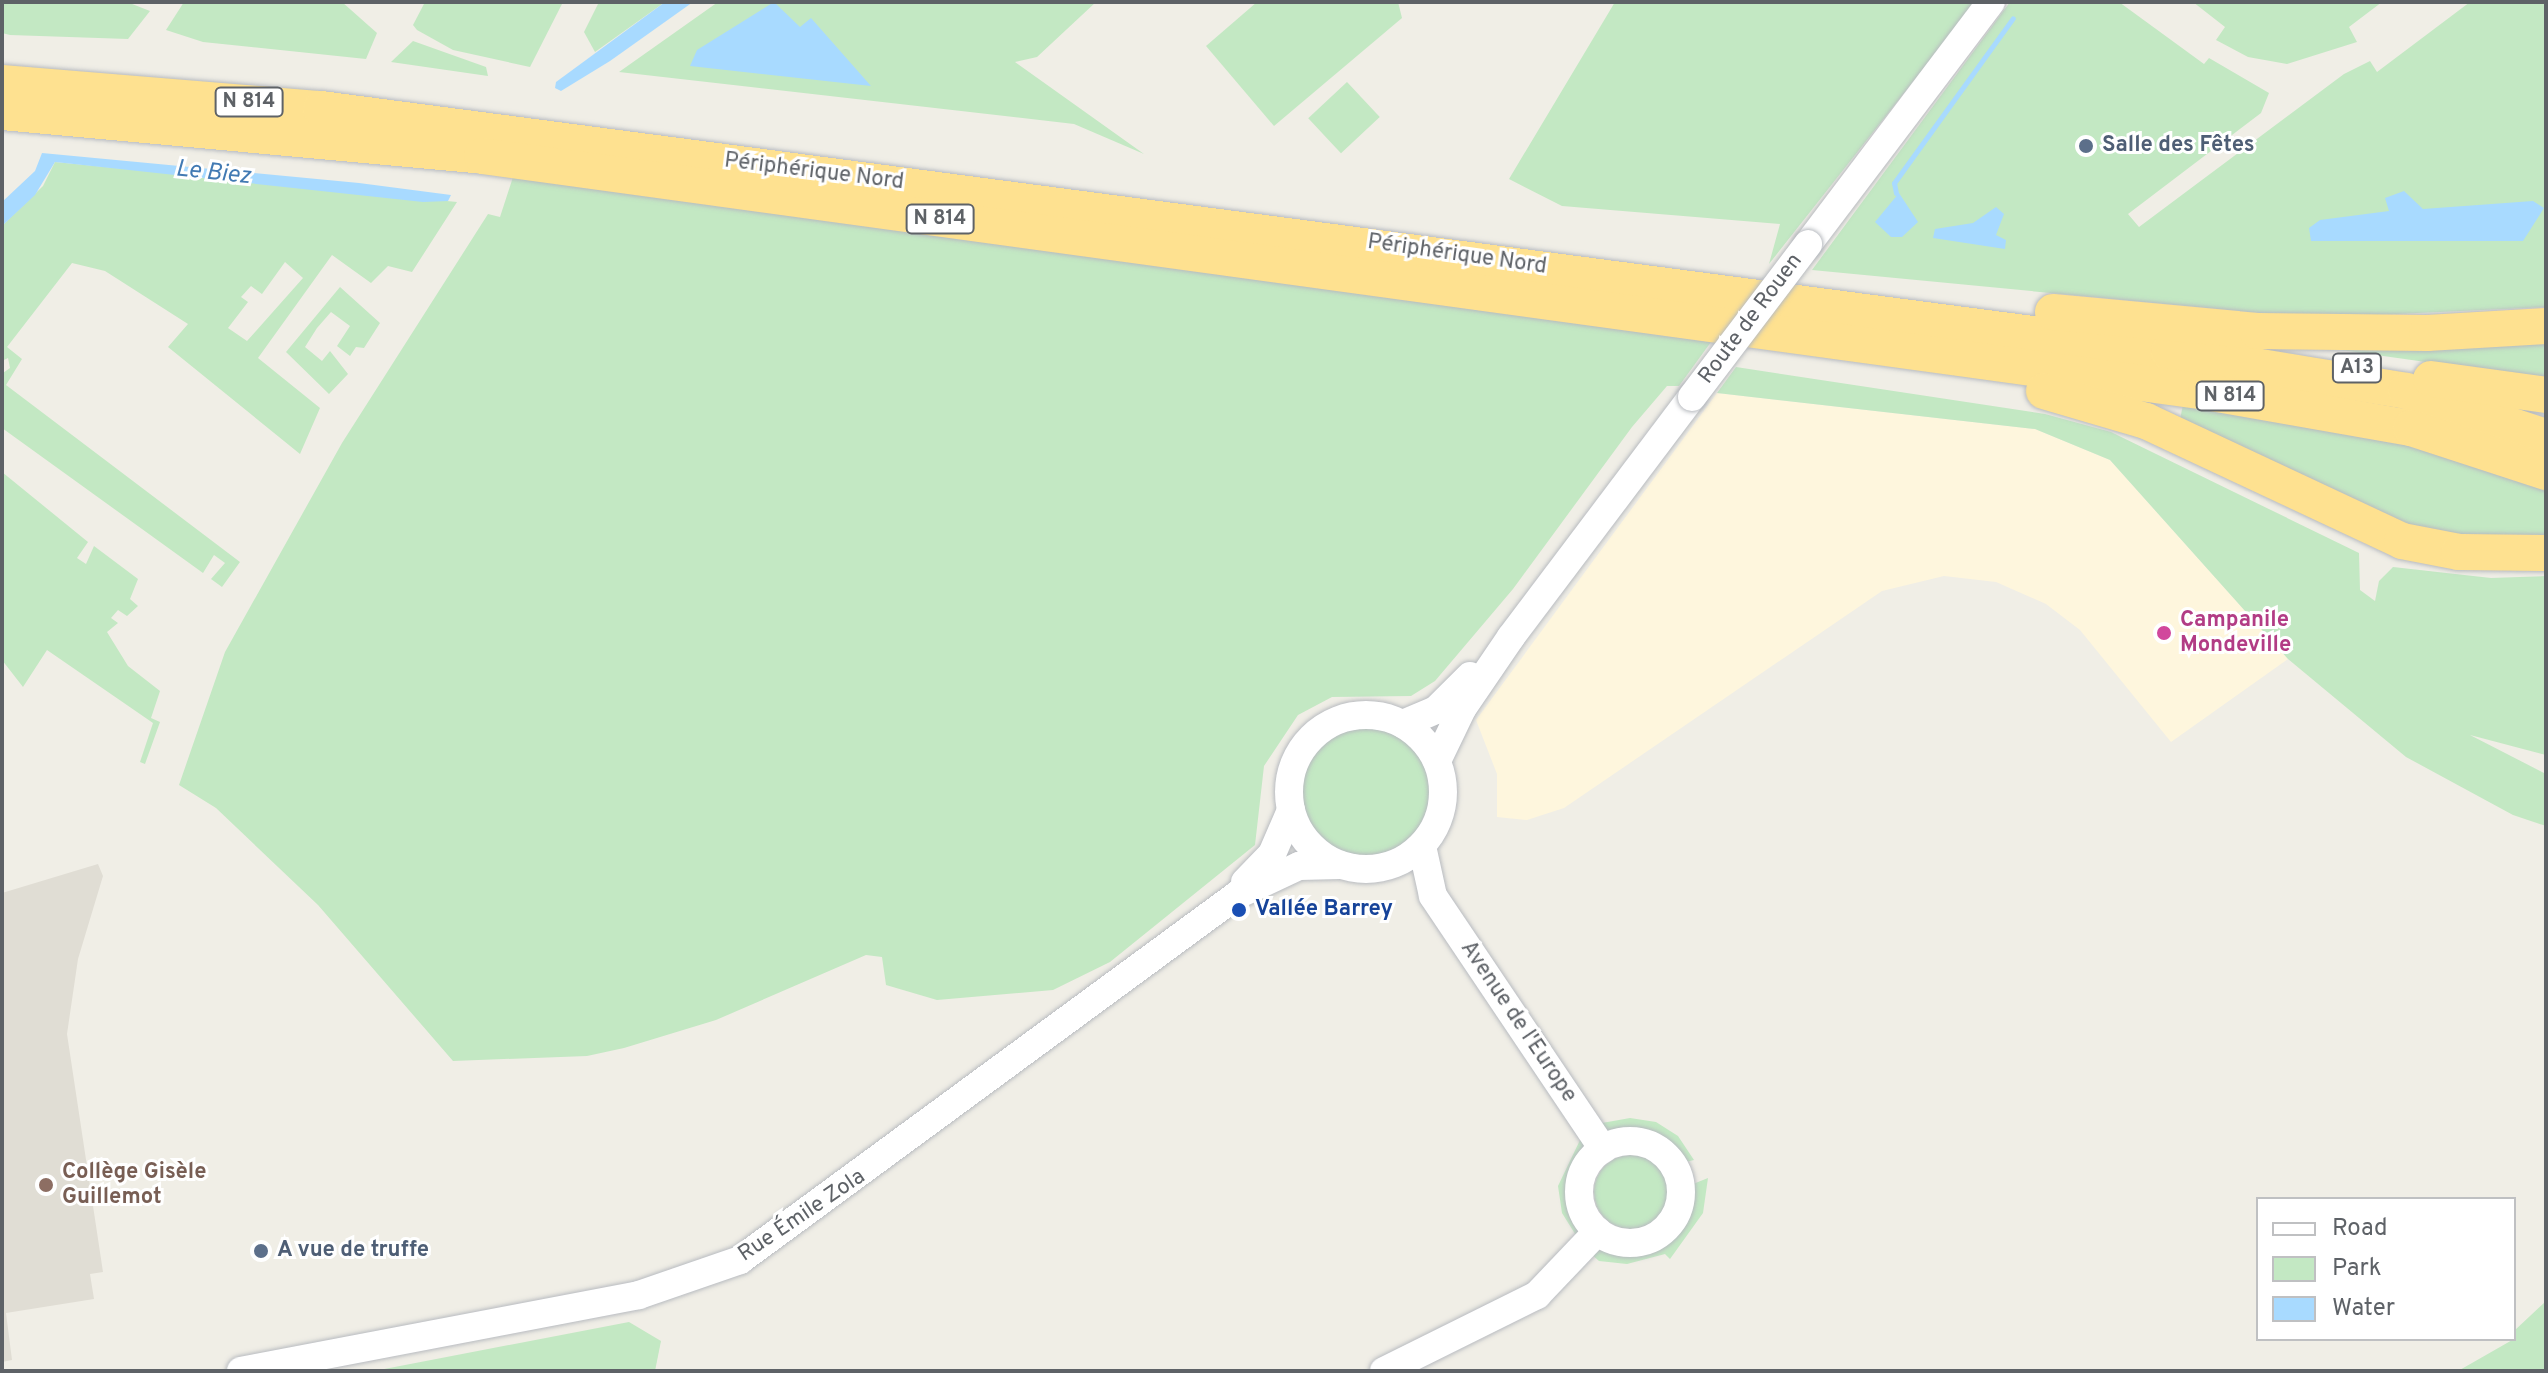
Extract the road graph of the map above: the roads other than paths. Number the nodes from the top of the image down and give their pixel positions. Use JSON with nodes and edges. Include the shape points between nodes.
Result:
{"nodes":[{"id":1,"x":1991,"y":2,"type":"edge"},
{"id":2,"x":2,"y":83,"type":"edge"},
{"id":3,"x":2,"y":112,"type":"edge"},
{"id":4,"x":489,"y":143,"type":"junction"},
{"id":5,"x":2546,"y":326,"type":"edge"},
{"id":6,"x":1909,"y":334,"type":"junction"},
{"id":7,"x":2169,"y":352,"type":"junction"},
{"id":8,"x":2546,"y":395,"type":"edge"},
{"id":9,"x":2546,"y":437,"type":"edge"},
{"id":10,"x":2546,"y":472,"type":"edge"},
{"id":11,"x":2546,"y":553,"type":"edge"},
{"id":12,"x":1511,"y":637,"type":"junction"},
{"id":13,"x":1403,"y":724,"type":"junction"},
{"id":14,"x":1437,"y":761,"type":"junction"},
{"id":15,"x":1291,"y":810,"type":"junction"},
{"id":16,"x":1422,"y":846,"type":"junction"},
{"id":17,"x":1340,"y":865,"type":"junction"},
{"id":18,"x":1384,"y":868,"type":"junction"},
{"id":19,"x":1237,"y":895,"type":"junction"},
{"id":20,"x":1433,"y":896,"type":"junction"},
{"id":21,"x":1603,"y":1149,"type":"junction"},
{"id":22,"x":1598,"y":1231,"type":"junction"},
{"id":23,"x":241,"y":1371,"type":"edge"},
{"id":24,"x":1384,"y":1371,"type":"edge"}],
"edges":[{"from":1,"to":12,"type":"main road","name":"Route de Rouen","bridge":true},
{"from":2,"to":4,"type":"highway","name":"Périphérique Nord","number":"N 814","via":[[293,106]]},
{"from":3,"to":4,"type":"highway","name":"Périphérique Nord","number":"N 814"},
{"from":4,"to":6,"type":"highway","name":"Périphérique Nord","number":"N 814"},
{"from":5,"to":6,"type":"highway","number":"N 814","via":[[2427,333],[2257,331],[1992,306]]},
{"from":6,"to":7,"type":"highway","number":"N 814"},
{"from":6,"to":10,"type":"highway","number":"N 814","via":[[2447,436]]},
{"from":6,"to":11,"type":"highway","via":[[1940,371],[2133,416],[2402,541],[2459,552]]},
{"from":7,"to":8,"type":"highway","number":"A13","via":[[2194,345]]},
{"from":7,"to":9,"type":"highway","number":"N 814","via":[[2406,391]]},
{"from":12,"to":13,"type":"main road","name":"Route de Rouen","via":[[1436,710]]},
{"from":12,"to":14,"type":"main road","name":"Route de Rouen","via":[[1462,709]]},
{"from":13,"to":14,"type":"main road"},
{"from":13,"to":15,"type":"main road","via":[[1358,715],[1325,726],[1293,767]]},
{"from":14,"to":16,"type":"main road","via":[[1442,805]]},
{"from":15,"to":17,"type":"main road","via":[[1313,849]]},
{"from":15,"to":19,"type":"main road","name":"Rue Émile Zola","via":[[1272,854]]},
{"from":16,"to":18,"type":"main road"},
{"from":16,"to":20,"type":"main road","name":"Avenue de l'Europe"},
{"from":17,"to":18,"type":"main road"},
{"from":17,"to":19,"type":"main road","name":"Rue Émile Zola","via":[[1299,866]]},
{"from":18,"to":20,"type":"main road","name":"Avenue de l'Europe"},
{"from":19,"to":23,"type":"main road","name":"Rue Émile Zola","via":[[740,1260],[639,1295]]},
{"from":20,"to":21,"type":"main road","name":"Avenue de l'Europe"},
{"from":21,"to":22,"type":"main road","via":[[1589,1162],[1579,1189],[1585,1217]]},
{"from":21,"to":22,"type":"main road","via":[[1636,1141],[1658,1149],[1673,1166],[1681,1189],[1675,1214],[1658,1234],[1621,1242]]},
{"from":22,"to":24,"type":"main road","via":[[1537,1295]]}]}
